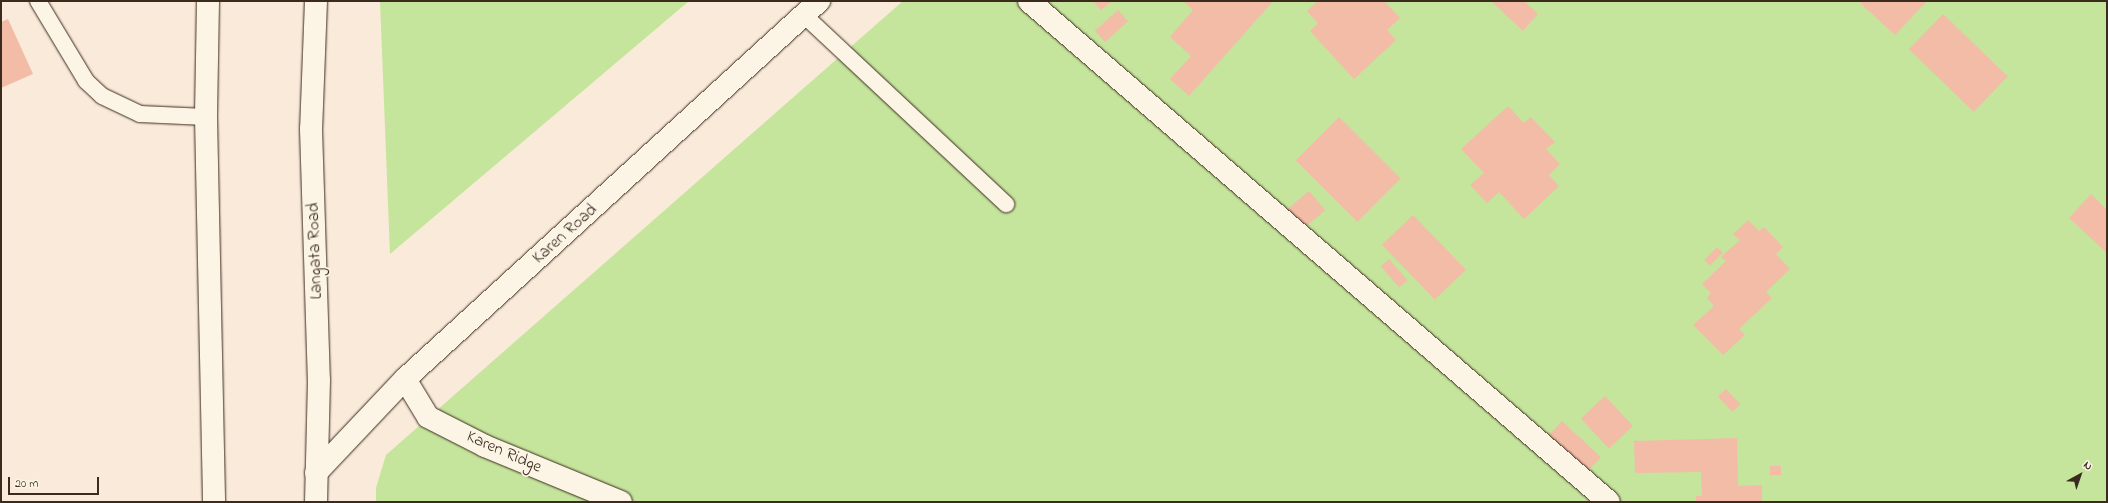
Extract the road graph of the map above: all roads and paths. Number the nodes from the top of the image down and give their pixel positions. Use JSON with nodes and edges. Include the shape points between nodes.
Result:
{"nodes":[{"id":1,"x":38,"y":1,"type":"edge"},
{"id":2,"x":208,"y":1,"type":"edge"},
{"id":3,"x":316,"y":1,"type":"edge"},
{"id":4,"x":1029,"y":1,"type":"edge"},
{"id":5,"x":812,"y":8,"type":"edge"},
{"id":6,"x":206,"y":117,"type":"junction"},
{"id":7,"x":1006,"y":204,"type":"dead end"},
{"id":8,"x":405,"y":379,"type":"junction"},
{"id":9,"x":316,"y":473,"type":"junction"},
{"id":10,"x":214,"y":502,"type":"edge"},
{"id":11,"x":316,"y":502,"type":"edge"},
{"id":12,"x":621,"y":502,"type":"edge"},
{"id":13,"x":1609,"y":502,"type":"edge"}],
"edges":[{"from":1,"to":6,"type":"lane","via":[[86,81],[102,96],[140,114]]},
{"from":2,"to":6,"type":"street"},
{"from":3,"to":9,"type":"street","name":"Langata Road","via":[[311,129],[319,380]]},
{"from":4,"to":13,"type":"street"},
{"from":5,"to":7,"type":"lane"},
{"from":5,"to":8,"type":"street","name":"Karen Road"},
{"from":6,"to":10,"type":"street"},
{"from":8,"to":9,"type":"street","name":"Karen Road"},
{"from":8,"to":12,"type":"street","name":"Karen Ridge","via":[[428,417],[485,446]]},
{"from":9,"to":11,"type":"street","name":"Langata Road"}]}
